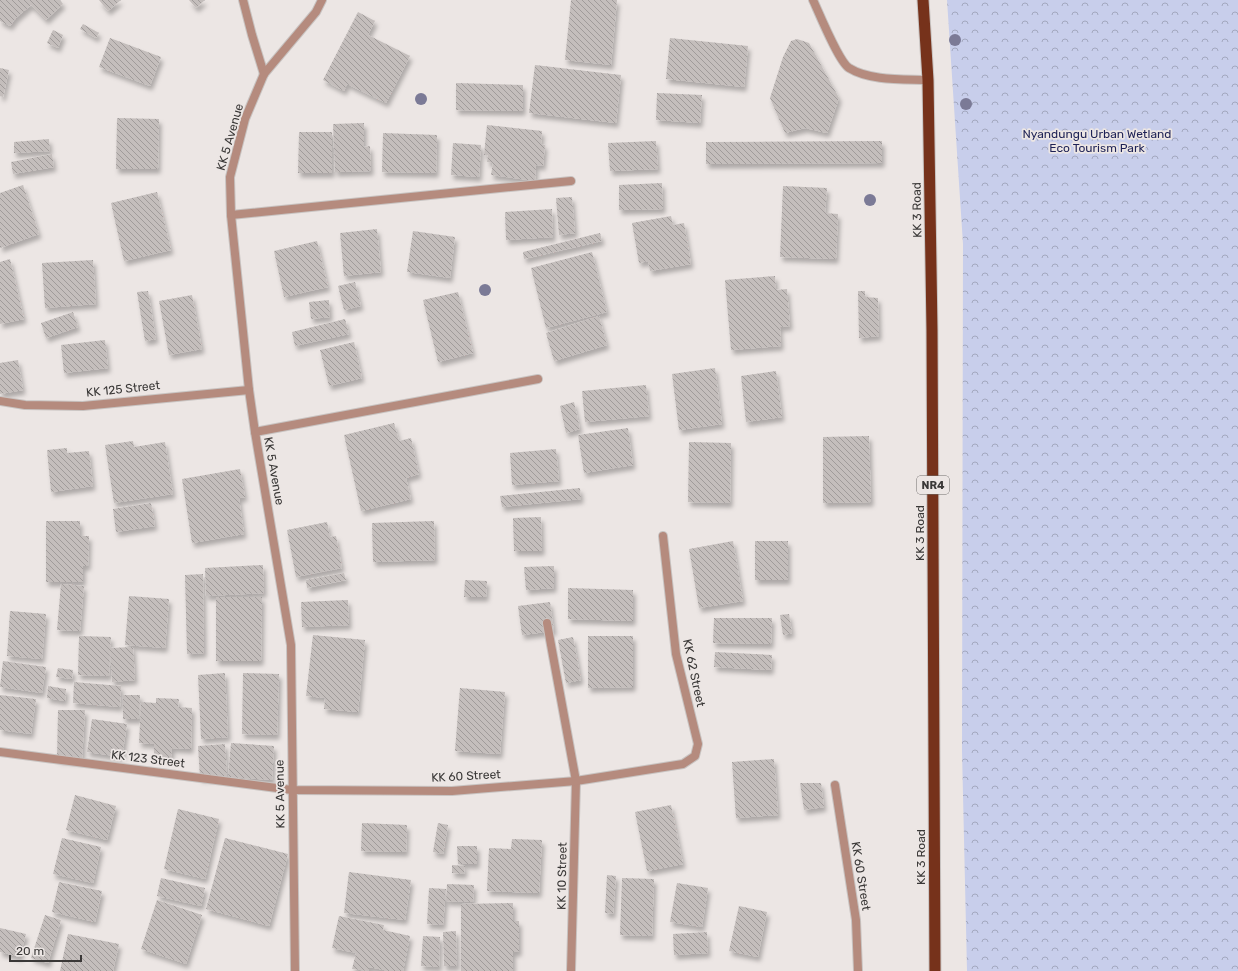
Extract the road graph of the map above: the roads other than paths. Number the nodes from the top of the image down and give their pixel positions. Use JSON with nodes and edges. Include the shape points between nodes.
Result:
{"nodes":[{"id":1,"x":243,"y":0,"type":"edge"},
{"id":2,"x":322,"y":0,"type":"edge"},
{"id":3,"x":813,"y":0,"type":"edge"},
{"id":4,"x":923,"y":0,"type":"edge"},
{"id":5,"x":264,"y":74,"type":"junction"},
{"id":6,"x":928,"y":80,"type":"junction"},
{"id":7,"x":571,"y":181,"type":"dead end"},
{"id":8,"x":231,"y":215,"type":"junction"},
{"id":9,"x":538,"y":379,"type":"dead end"},
{"id":10,"x":249,"y":390,"type":"junction"},
{"id":11,"x":0,"y":401,"type":"edge"},
{"id":12,"x":255,"y":432,"type":"junction"},
{"id":13,"x":663,"y":536,"type":"dead end"},
{"id":14,"x":548,"y":623,"type":"dead end"},
{"id":15,"x":0,"y":752,"type":"edge"},
{"id":16,"x":639,"y":771,"type":"joint"},
{"id":17,"x":576,"y":781,"type":"junction"},
{"id":18,"x":835,"y":785,"type":"dead end"},
{"id":19,"x":292,"y":790,"type":"junction"},
{"id":20,"x":294,"y":971,"type":"edge"},
{"id":21,"x":571,"y":971,"type":"edge"},
{"id":22,"x":858,"y":971,"type":"edge"},
{"id":23,"x":935,"y":971,"type":"edge"}],
"edges":[{"from":1,"to":5,"type":"street"},
{"from":2,"to":5,"type":"street","name":"KK 5 Avenue","via":[[316,12]]},
{"from":3,"to":6,"type":"street","via":[[848,68],[870,77]]},
{"from":4,"to":6,"type":"highway","name":"KK 3 Road","number":"NR4"},
{"from":5,"to":8,"type":"street","name":"KK 5 Avenue","via":[[245,119],[230,177]]},
{"from":6,"to":23,"type":"highway","name":"KK 3 Road","number":"NR4","via":[[932,330]]},
{"from":7,"to":8,"type":"street"},
{"from":8,"to":10,"type":"street","name":"KK 5 Avenue"},
{"from":9,"to":12,"type":"street"},
{"from":10,"to":11,"type":"street","name":"KK 125 Street","via":[[83,406],[25,405]]},
{"from":10,"to":12,"type":"street","name":"KK 5 Avenue"},
{"from":12,"to":19,"type":"street","name":"KK 5 Avenue","via":[[292,646]]},
{"from":13,"to":16,"type":"street","name":"KK 62 Street","via":[[676,654],[698,744],[695,756],[683,764]]},
{"from":14,"to":17,"type":"street","name":"KK 10 Street"},
{"from":15,"to":19,"type":"street","name":"KK 123 Street"},
{"from":16,"to":17,"type":"street","name":"KK 60 Street"},
{"from":17,"to":19,"type":"street","name":"KK 60 Street","via":[[452,791]]},
{"from":17,"to":21,"type":"street","name":"KK 10 Street"},
{"from":18,"to":22,"type":"street","name":"KK 60 Street","via":[[856,920]]},
{"from":19,"to":20,"type":"street","name":"KK 5 Avenue"}]}
